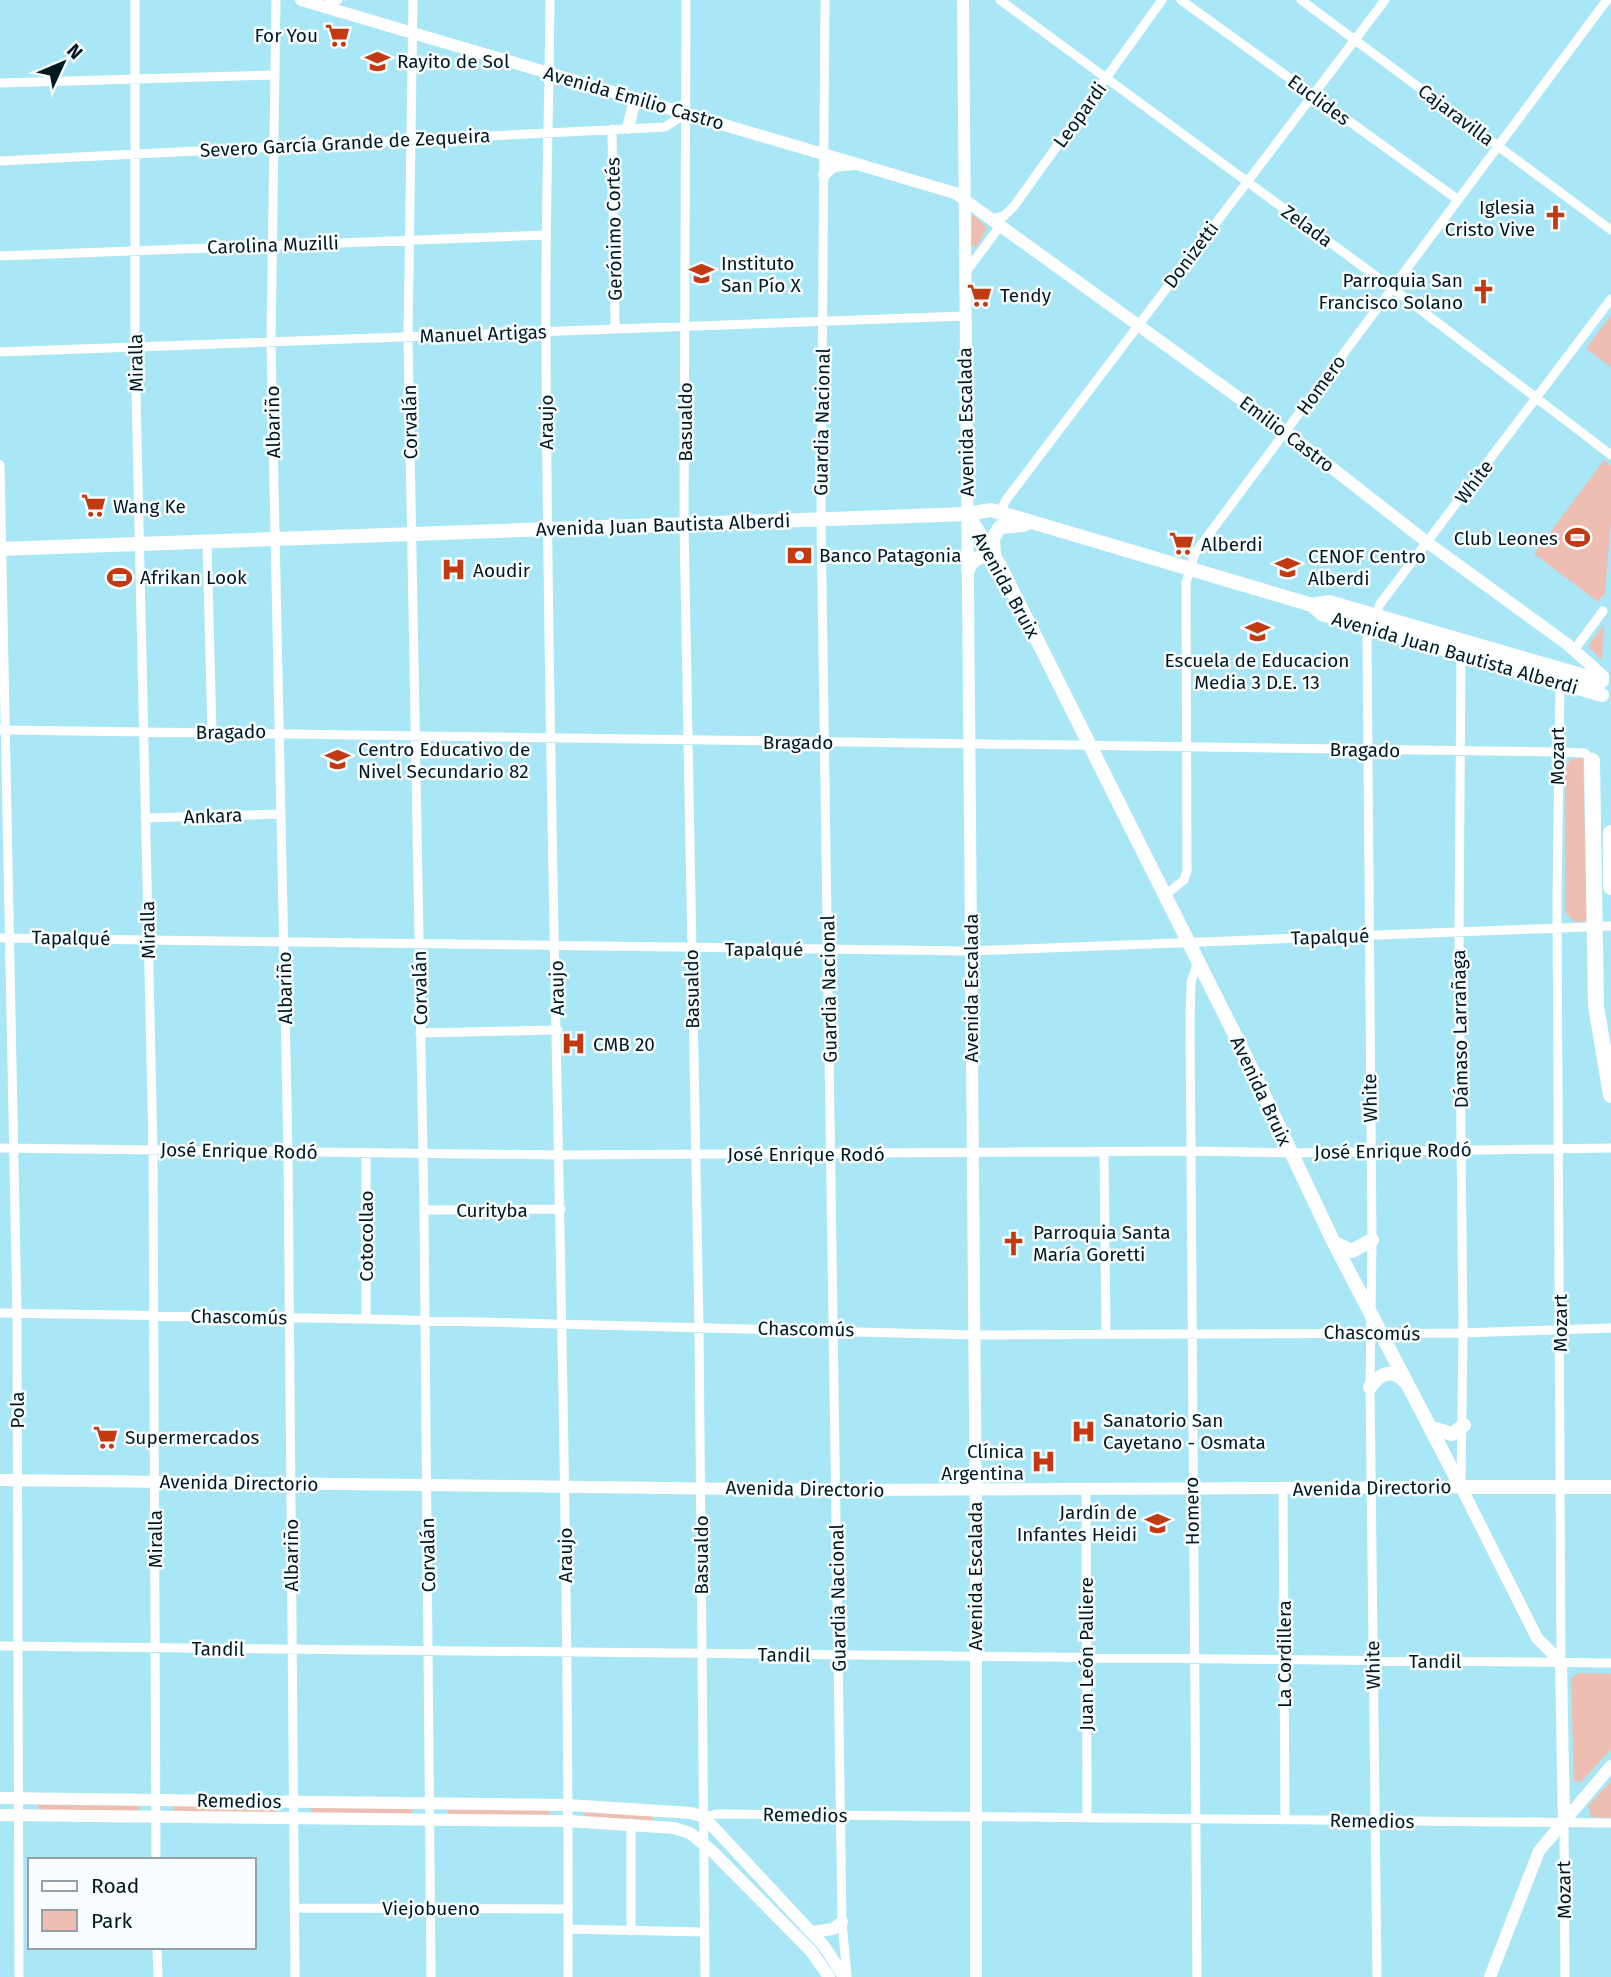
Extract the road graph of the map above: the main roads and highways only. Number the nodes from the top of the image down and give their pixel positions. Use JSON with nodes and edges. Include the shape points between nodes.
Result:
{"nodes":[{"id":1,"x":967,"y":514,"type":"junction"},
{"id":2,"x":1035,"y":525,"type":"junction"},
{"id":3,"x":1,"y":549,"type":"edge"},
{"id":4,"x":996,"y":559,"type":"junction"},
{"id":5,"x":968,"y":570,"type":"road end"},
{"id":6,"x":1373,"y":622,"type":"junction"},
{"id":7,"x":1561,"y":676,"type":"junction"},
{"id":8,"x":1602,"y":684,"type":"road end"},
{"id":9,"x":1592,"y":761,"type":"road end"},
{"id":10,"x":1611,"y":833,"type":"edge"},
{"id":11,"x":1611,"y":887,"type":"edge"},
{"id":12,"x":1611,"y":1095,"type":"edge"},
{"id":13,"x":1372,"y":1240,"type":"road end"},
{"id":14,"x":1334,"y":1243,"type":"junction"},
{"id":15,"x":1408,"y":1386,"type":"junction"},
{"id":16,"x":1370,"y":1387,"type":"road end"},
{"id":17,"x":1464,"y":1425,"type":"road end"},
{"id":18,"x":1432,"y":1428,"type":"junction"},
{"id":19,"x":1461,"y":1487,"type":"joint"},
{"id":20,"x":1611,"y":1487,"type":"edge"}],
"edges":[{"from":1,"to":2,"type":"main road","name":"Avenida Juan Bautista Alberdi","via":[[1000,512]]},
{"from":1,"to":3,"type":"main road","name":"Avenida Juan Bautista Alberdi"},
{"from":1,"to":4,"type":"main road","name":"Avenida Bruix"},
{"from":2,"to":4,"type":"main road","via":[[1000,527],[993,538]]},
{"from":2,"to":6,"type":"main road","name":"Avenida Juan Bautista Alberdi","via":[[1312,605],[1329,602]]},
{"from":4,"to":5,"type":"main road","via":[[981,556]]},
{"from":4,"to":14,"type":"main road","name":"Avenida Bruix"},
{"from":6,"to":7,"type":"main road","name":"Avenida Juan Bautista Alberdi"},
{"from":6,"to":7,"type":"main road","name":"Avenida Juan Bautista Alberdi","via":[[1461,656]]},
{"from":7,"to":8,"type":"main road","name":"Avenida Juan Bautista Alberdi"},
{"from":9,"to":12,"type":"highway","via":[[1597,1006]]},
{"from":10,"to":11,"type":"highway"},
{"from":13,"to":14,"type":"main road","via":[[1352,1251]]},
{"from":14,"to":15,"type":"main road","name":"Avenida Bruix","via":[[1375,1332]]},
{"from":15,"to":16,"type":"main road","via":[[1401,1377],[1387,1373]]},
{"from":15,"to":18,"type":"main road","name":"Avenida Bruix"},
{"from":17,"to":18,"type":"main road","via":[[1452,1434]]},
{"from":18,"to":19,"type":"main road","name":"Avenida Bruix"},
{"from":19,"to":20,"type":"main road","name":"Avenida Directorio"}]}
